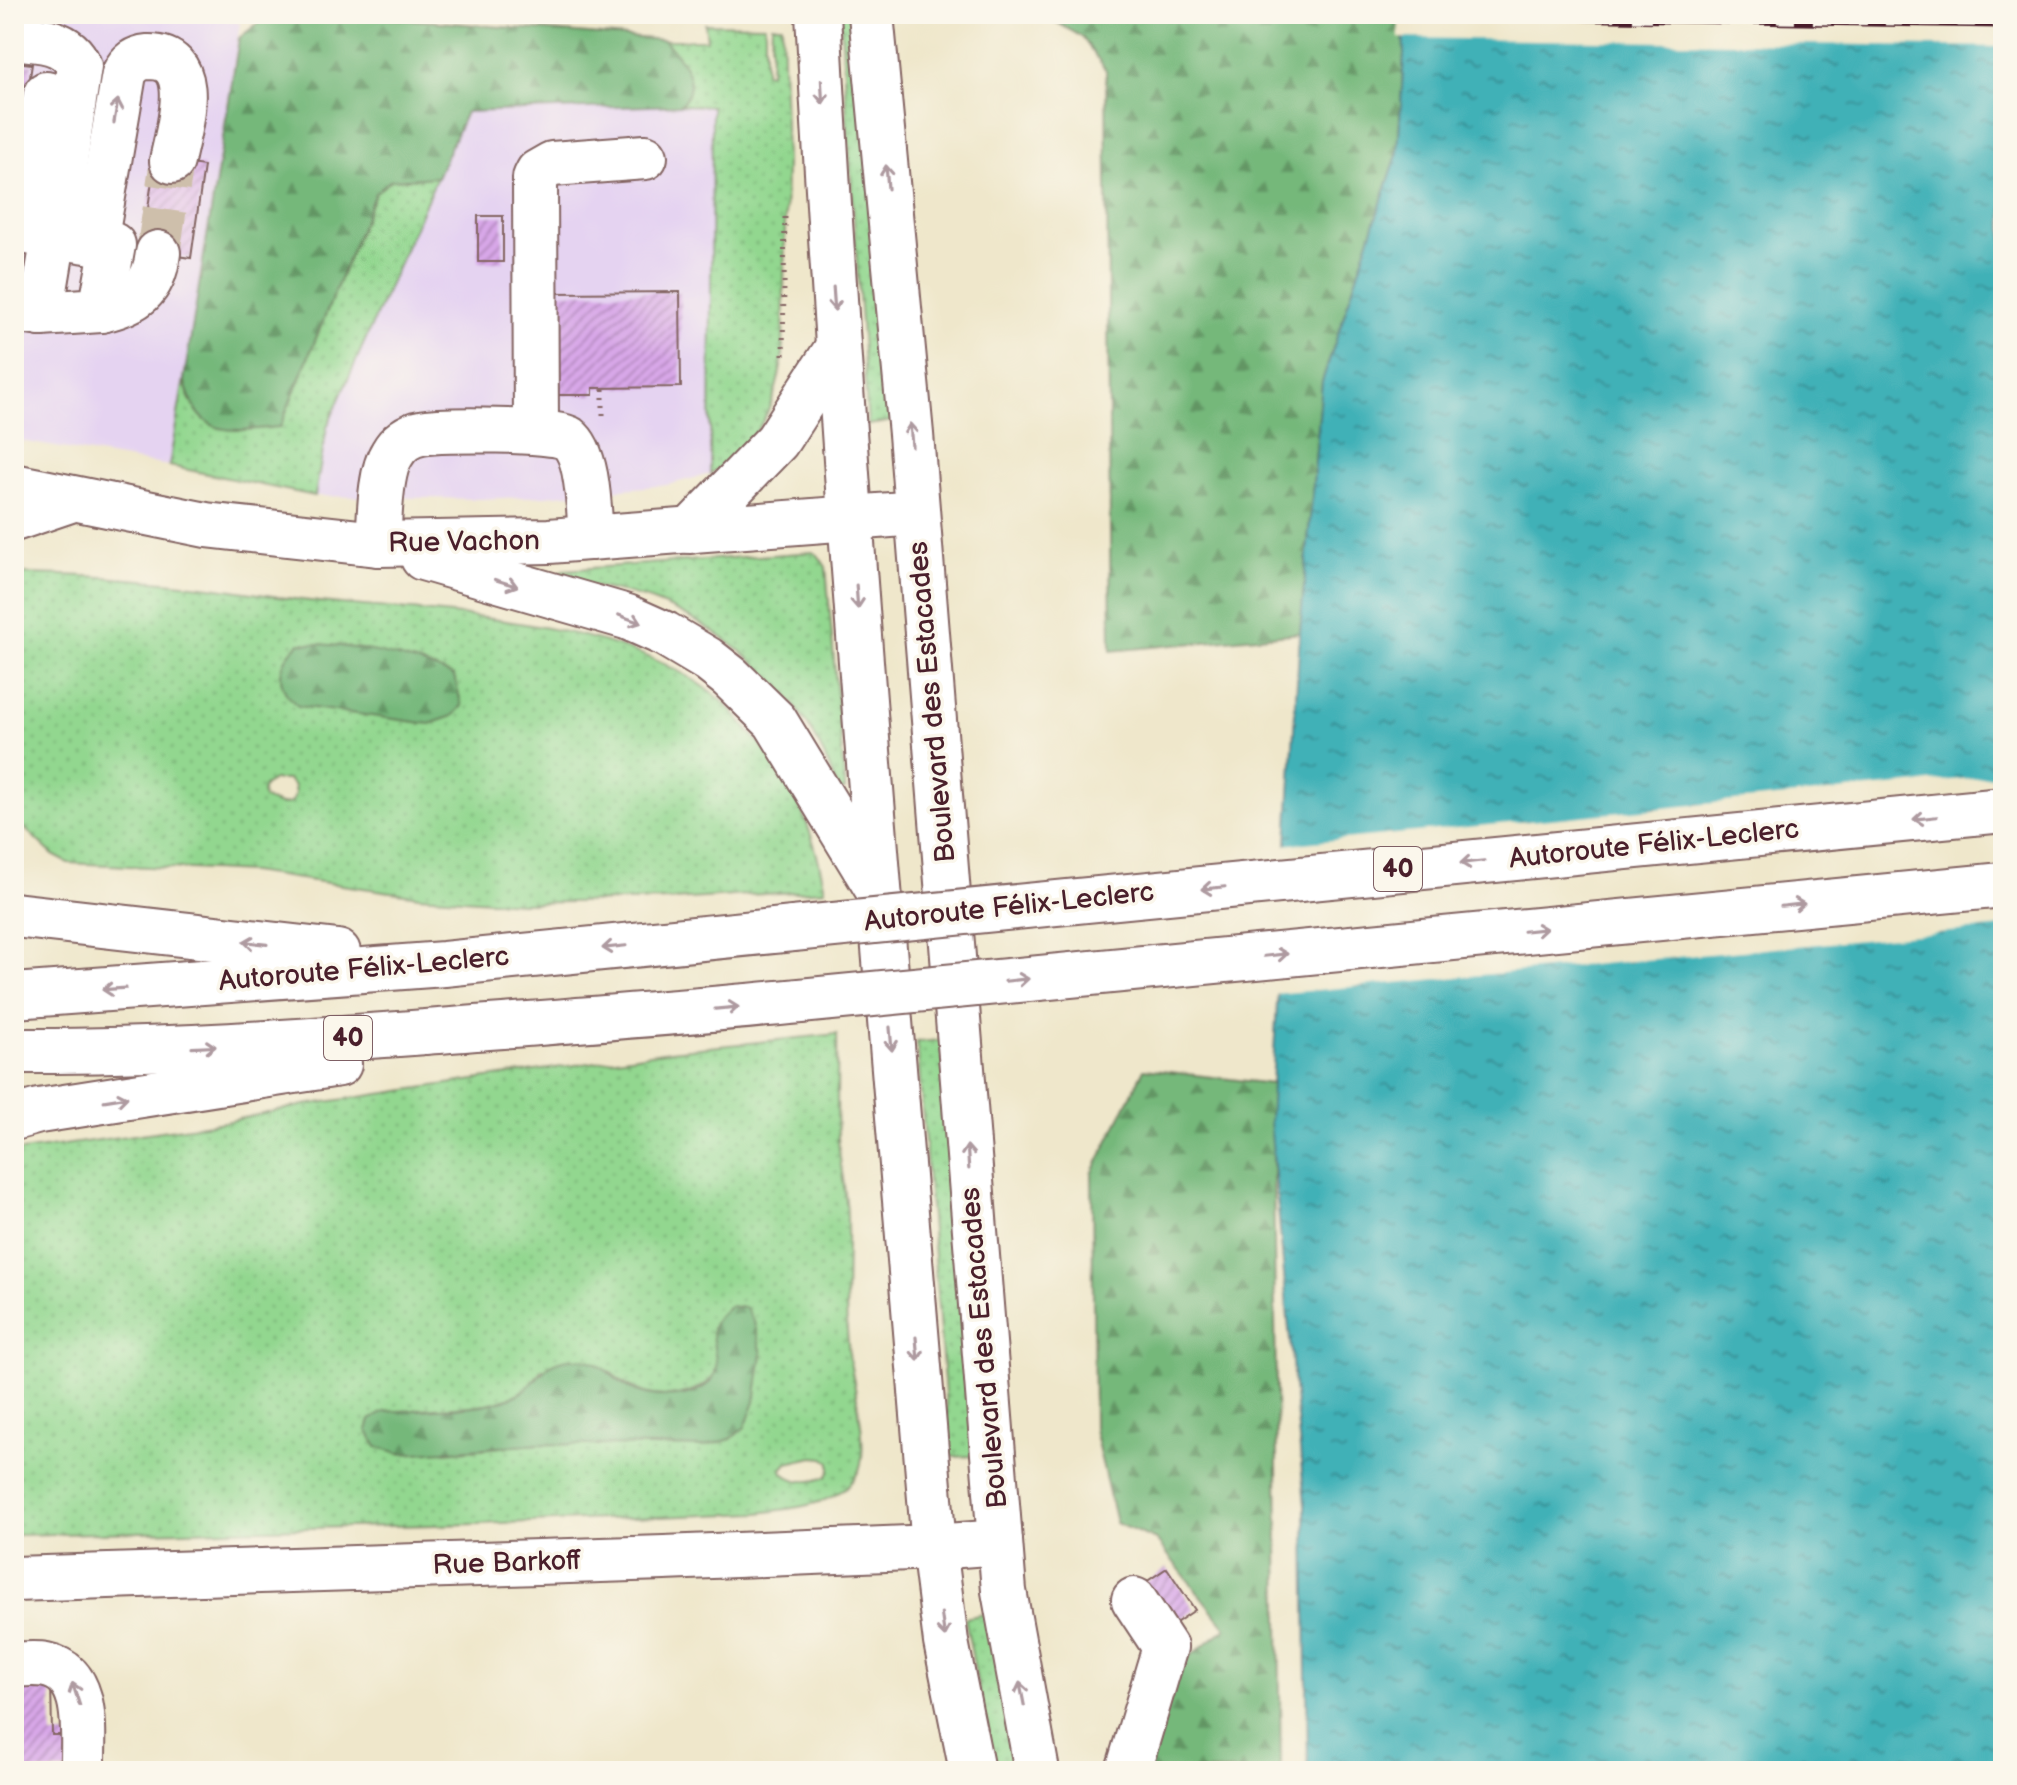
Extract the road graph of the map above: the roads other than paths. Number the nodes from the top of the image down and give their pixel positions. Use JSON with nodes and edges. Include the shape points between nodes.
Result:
{"nodes":[{"id":1,"x":818,"y":14,"type":"edge"},
{"id":2,"x":871,"y":14,"type":"edge"},
{"id":3,"x":19,"y":37,"type":"edge"},
{"id":4,"x":46,"y":94,"type":"dead end"},
{"id":5,"x":181,"y":107,"type":"junction"},
{"id":6,"x":645,"y":157,"type":"dead end"},
{"id":7,"x":172,"y":161,"type":"tunnel mouth"},
{"id":8,"x":60,"y":237,"type":"edge"},
{"id":9,"x":158,"y":253,"type":"tunnel mouth"},
{"id":10,"x":101,"y":310,"type":"junction"},
{"id":11,"x":28,"y":312,"type":"edge"},
{"id":12,"x":838,"y":347,"type":"junction"},
{"id":13,"x":536,"y":432,"type":"junction"},
{"id":14,"x":14,"y":486,"type":"edge"},
{"id":15,"x":73,"y":499,"type":"junction"},
{"id":16,"x":917,"y":513,"type":"junction"},
{"id":17,"x":14,"y":519,"type":"edge"},
{"id":18,"x":851,"y":519,"type":"junction"},
{"id":19,"x":690,"y":531,"type":"junction"},
{"id":20,"x":591,"y":538,"type":"junction"},
{"id":21,"x":378,"y":544,"type":"junction"},
{"id":22,"x":2003,"y":810,"type":"edge"},
{"id":23,"x":2003,"y":885,"type":"edge"},
{"id":24,"x":879,"y":890,"type":"junction"},
{"id":25,"x":14,"y":915,"type":"edge"},
{"id":26,"x":444,"y":964,"type":"junction"},
{"id":27,"x":14,"y":996,"type":"edge"},
{"id":28,"x":653,"y":1015,"type":"junction"},
{"id":29,"x":14,"y":1051,"type":"edge"},
{"id":30,"x":14,"y":1118,"type":"edge"},
{"id":31,"x":1000,"y":1542,"type":"junction"},
{"id":32,"x":934,"y":1547,"type":"junction"},
{"id":33,"x":14,"y":1579,"type":"edge"},
{"id":34,"x":1134,"y":1600,"type":"dead end"},
{"id":35,"x":14,"y":1665,"type":"edge"},
{"id":36,"x":83,"y":1771,"type":"edge"},
{"id":37,"x":972,"y":1771,"type":"edge"},
{"id":38,"x":1037,"y":1771,"type":"edge"},
{"id":39,"x":1128,"y":1771,"type":"edge"}],
"edges":[{"from":1,"to":12,"type":"main road","one_way":true},
{"from":16,"to":2,"type":"main road","name":"Boulevard des Estacades","one_way":true},
{"from":3,"to":8,"type":"main road","via":[[61,45],[79,66]]},
{"from":4,"to":8,"type":"main road"},
{"from":5,"to":7,"type":"main road"},
{"from":5,"to":8,"type":"main road","via":[[137,154],[127,216]]},
{"from":8,"to":5,"type":"main road","one_way":true,"via":[[125,69],[143,58],[170,62],[182,76]]},
{"from":6,"to":13,"type":"main road","via":[[552,164],[535,178]]},
{"from":8,"to":10,"type":"main road"},
{"from":8,"to":11,"type":"main road"},
{"from":9,"to":10,"type":"main road","via":[[146,288],[121,305]]},
{"from":10,"to":11,"type":"main road"},
{"from":12,"to":18,"type":"main road"},
{"from":12,"to":19,"type":"main road","via":[[777,441]]},
{"from":13,"to":20,"type":"main road","via":[[568,438],[577,450]]},
{"from":13,"to":21,"type":"main road","via":[[429,432],[403,441],[387,463]]},
{"from":14,"to":15,"type":"main road","name":"Rue Vachon"},
{"from":15,"to":17,"type":"main road"},
{"from":15,"to":21,"type":"main road","name":"Rue Vachon","via":[[229,529]]},
{"from":16,"to":18,"type":"main road","name":"Rue Vachon"},
{"from":31,"to":16,"type":"main road","name":"Boulevard des Estacades","one_way":true},
{"from":18,"to":19,"type":"main road","name":"Rue Vachon"},
{"from":18,"to":24,"type":"main road","one_way":true},
{"from":19,"to":20,"type":"main road","name":"Rue Vachon"},
{"from":20,"to":21,"type":"main road","name":"Rue Vachon"},
{"from":21,"to":24,"type":"main road","one_way":true,"via":[[627,617],[707,659],[775,721]]},
{"from":22,"to":26,"type":"main road","name":"Autoroute Félix-Leclerc","number":"40","one_way":true,"bridge":true},
{"from":28,"to":23,"type":"main road","number":"40","one_way":true,"bridge":true},
{"from":24,"to":32,"type":"main road","one_way":true},
{"from":26,"to":25,"type":"main road","one_way":true},
{"from":26,"to":27,"type":"main road","name":"Autoroute Félix-Leclerc","number":"40","one_way":true},
{"from":29,"to":28,"type":"main road","number":"40","one_way":true,"via":[[251,1044]]},
{"from":30,"to":28,"type":"main road","one_way":true},
{"from":31,"to":32,"type":"main road","name":"Rue Barkoff"},
{"from":38,"to":31,"type":"main road","name":"Boulevard des Estacades","one_way":true,"via":[[1009,1624]]},
{"from":32,"to":33,"type":"main road","name":"Rue Barkoff"},
{"from":32,"to":37,"type":"main road","one_way":true,"via":[[946,1642]]},
{"from":34,"to":39,"type":"main road","via":[[1180,1637]]},
{"from":36,"to":35,"type":"main road","one_way":true,"via":[[80,1702],[72,1680],[45,1664]]}]}
